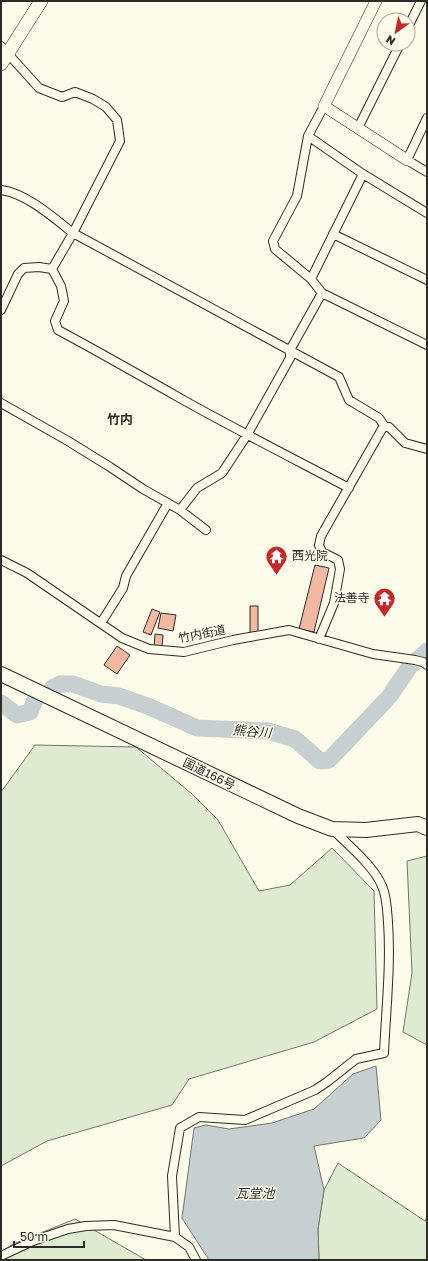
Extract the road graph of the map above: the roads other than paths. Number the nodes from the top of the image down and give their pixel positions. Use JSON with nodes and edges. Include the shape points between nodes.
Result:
{"nodes":[{"id":1,"x":41,"y":1,"type":"edge"},
{"id":2,"x":376,"y":1,"type":"edge"},
{"id":3,"x":421,"y":1,"type":"edge"},
{"id":4,"x":427,"y":3,"type":"edge"},
{"id":5,"x":416,"y":12,"type":"edge"},
{"id":6,"x":396,"y":52,"type":"edge"},
{"id":7,"x":3,"y":54,"type":"edge"},
{"id":8,"x":324,"y":106,"type":"junction"},
{"id":9,"x":427,"y":118,"type":"edge"},
{"id":10,"x":358,"y":128,"type":"junction"},
{"id":11,"x":308,"y":136,"type":"junction"},
{"id":12,"x":407,"y":160,"type":"junction"},
{"id":13,"x":427,"y":172,"type":"edge"},
{"id":14,"x":363,"y":174,"type":"junction"},
{"id":15,"x":1,"y":190,"type":"edge"},
{"id":16,"x":427,"y":213,"type":"edge"},
{"id":17,"x":73,"y":233,"type":"junction"},
{"id":18,"x":333,"y":234,"type":"junction"},
{"id":19,"x":52,"y":269,"type":"junction"},
{"id":20,"x":310,"y":279,"type":"junction"},
{"id":21,"x":427,"y":280,"type":"edge"},
{"id":22,"x":322,"y":293,"type":"junction"},
{"id":23,"x":1,"y":310,"type":"edge"},
{"id":24,"x":427,"y":345,"type":"edge"},
{"id":25,"x":290,"y":350,"type":"junction"},
{"id":26,"x":1,"y":403,"type":"edge"},
{"id":27,"x":386,"y":427,"type":"junction"},
{"id":28,"x":247,"y":435,"type":"junction"},
{"id":29,"x":427,"y":449,"type":"edge"},
{"id":30,"x":349,"y":488,"type":"junction"},
{"id":31,"x":168,"y":503,"type":"junction"},
{"id":32,"x":180,"y":510,"type":"junction"},
{"id":33,"x":206,"y":530,"type":"dead end"},
{"id":34,"x":1,"y":560,"type":"edge"},
{"id":35,"x":101,"y":623,"type":"junction"},
{"id":36,"x":320,"y":639,"type":"junction"},
{"id":37,"x":422,"y":662,"type":"edge"},
{"id":38,"x":1,"y":674,"type":"edge"},
{"id":39,"x":332,"y":828,"type":"junction"},
{"id":40,"x":427,"y":828,"type":"edge"},
{"id":41,"x":176,"y":1237,"type":"junction"},
{"id":42,"x":1,"y":1256,"type":"edge"},
{"id":43,"x":196,"y":1260,"type":"edge"}],
"edges":[{"from":1,"to":7,"type":"main road"},
{"from":2,"to":8,"type":"street"},
{"from":3,"to":4,"type":"street"},
{"from":3,"to":5,"type":"street"},
{"from":6,"to":10,"type":"street"},
{"from":7,"to":17,"type":"street","via":[[39,88],[62,97],[75,92],[93,99],[106,107],[117,120],[120,141]]},
{"from":8,"to":10,"type":"street"},
{"from":8,"to":11,"type":"street"},
{"from":9,"to":12,"type":"street"},
{"from":10,"to":12,"type":"street"},
{"from":11,"to":14,"type":"street"},
{"from":11,"to":20,"type":"street","via":[[296,196],[273,241],[275,249]]},
{"from":12,"to":13,"type":"street"},
{"from":14,"to":16,"type":"street"},
{"from":14,"to":18,"type":"street"},
{"from":15,"to":17,"type":"street","via":[[14,193],[46,210]]},
{"from":17,"to":19,"type":"street"},
{"from":17,"to":25,"type":"street"},
{"from":18,"to":20,"type":"street"},
{"from":18,"to":21,"type":"street"},
{"from":19,"to":23,"type":"street","via":[[24,268],[18,274]]},
{"from":19,"to":28,"type":"street","via":[[64,301],[56,321],[58,330]]},
{"from":20,"to":22,"type":"street"},
{"from":22,"to":24,"type":"street"},
{"from":22,"to":25,"type":"street"},
{"from":25,"to":27,"type":"street","via":[[339,376],[349,400],[379,418]]},
{"from":25,"to":28,"type":"street","via":[[290,358]]},
{"from":26,"to":31,"type":"street"},
{"from":27,"to":29,"type":"street","via":[[405,443]]},
{"from":27,"to":30,"type":"street","via":[[382,429]]},
{"from":28,"to":30,"type":"street"},
{"from":28,"to":32,"type":"street","via":[[222,473],[197,488]]},
{"from":30,"to":36,"type":"street","via":[[321,536],[319,545],[322,552],[338,560],[340,569],[334,603]]},
{"from":31,"to":32,"type":"street"},
{"from":31,"to":35,"type":"street","via":[[126,576],[123,588]]},
{"from":32,"to":33,"type":"street"},
{"from":34,"to":35,"type":"street","name":"竹内街道","via":[[28,573]]},
{"from":35,"to":36,"type":"street","name":"竹内街道","via":[[122,638],[149,650],[184,652],[289,630]]},
{"from":36,"to":37,"type":"street","name":"竹内街道","via":[[373,654]]},
{"from":38,"to":39,"type":"highway","name":"国道166号","via":[[298,816]]},
{"from":39,"to":40,"type":"highway","name":"国道166号","via":[[366,830],[418,824]]},
{"from":39,"to":41,"type":"street","via":[[372,869],[382,886],[386,903],[389,935],[384,1053],[356,1059],[315,1090],[245,1120],[198,1117],[180,1128],[172,1176]]},
{"from":41,"to":42,"type":"street","via":[[114,1225],[86,1226],[68,1229],[33,1241]]},
{"from":41,"to":43,"type":"street","via":[[189,1247]]}]}
